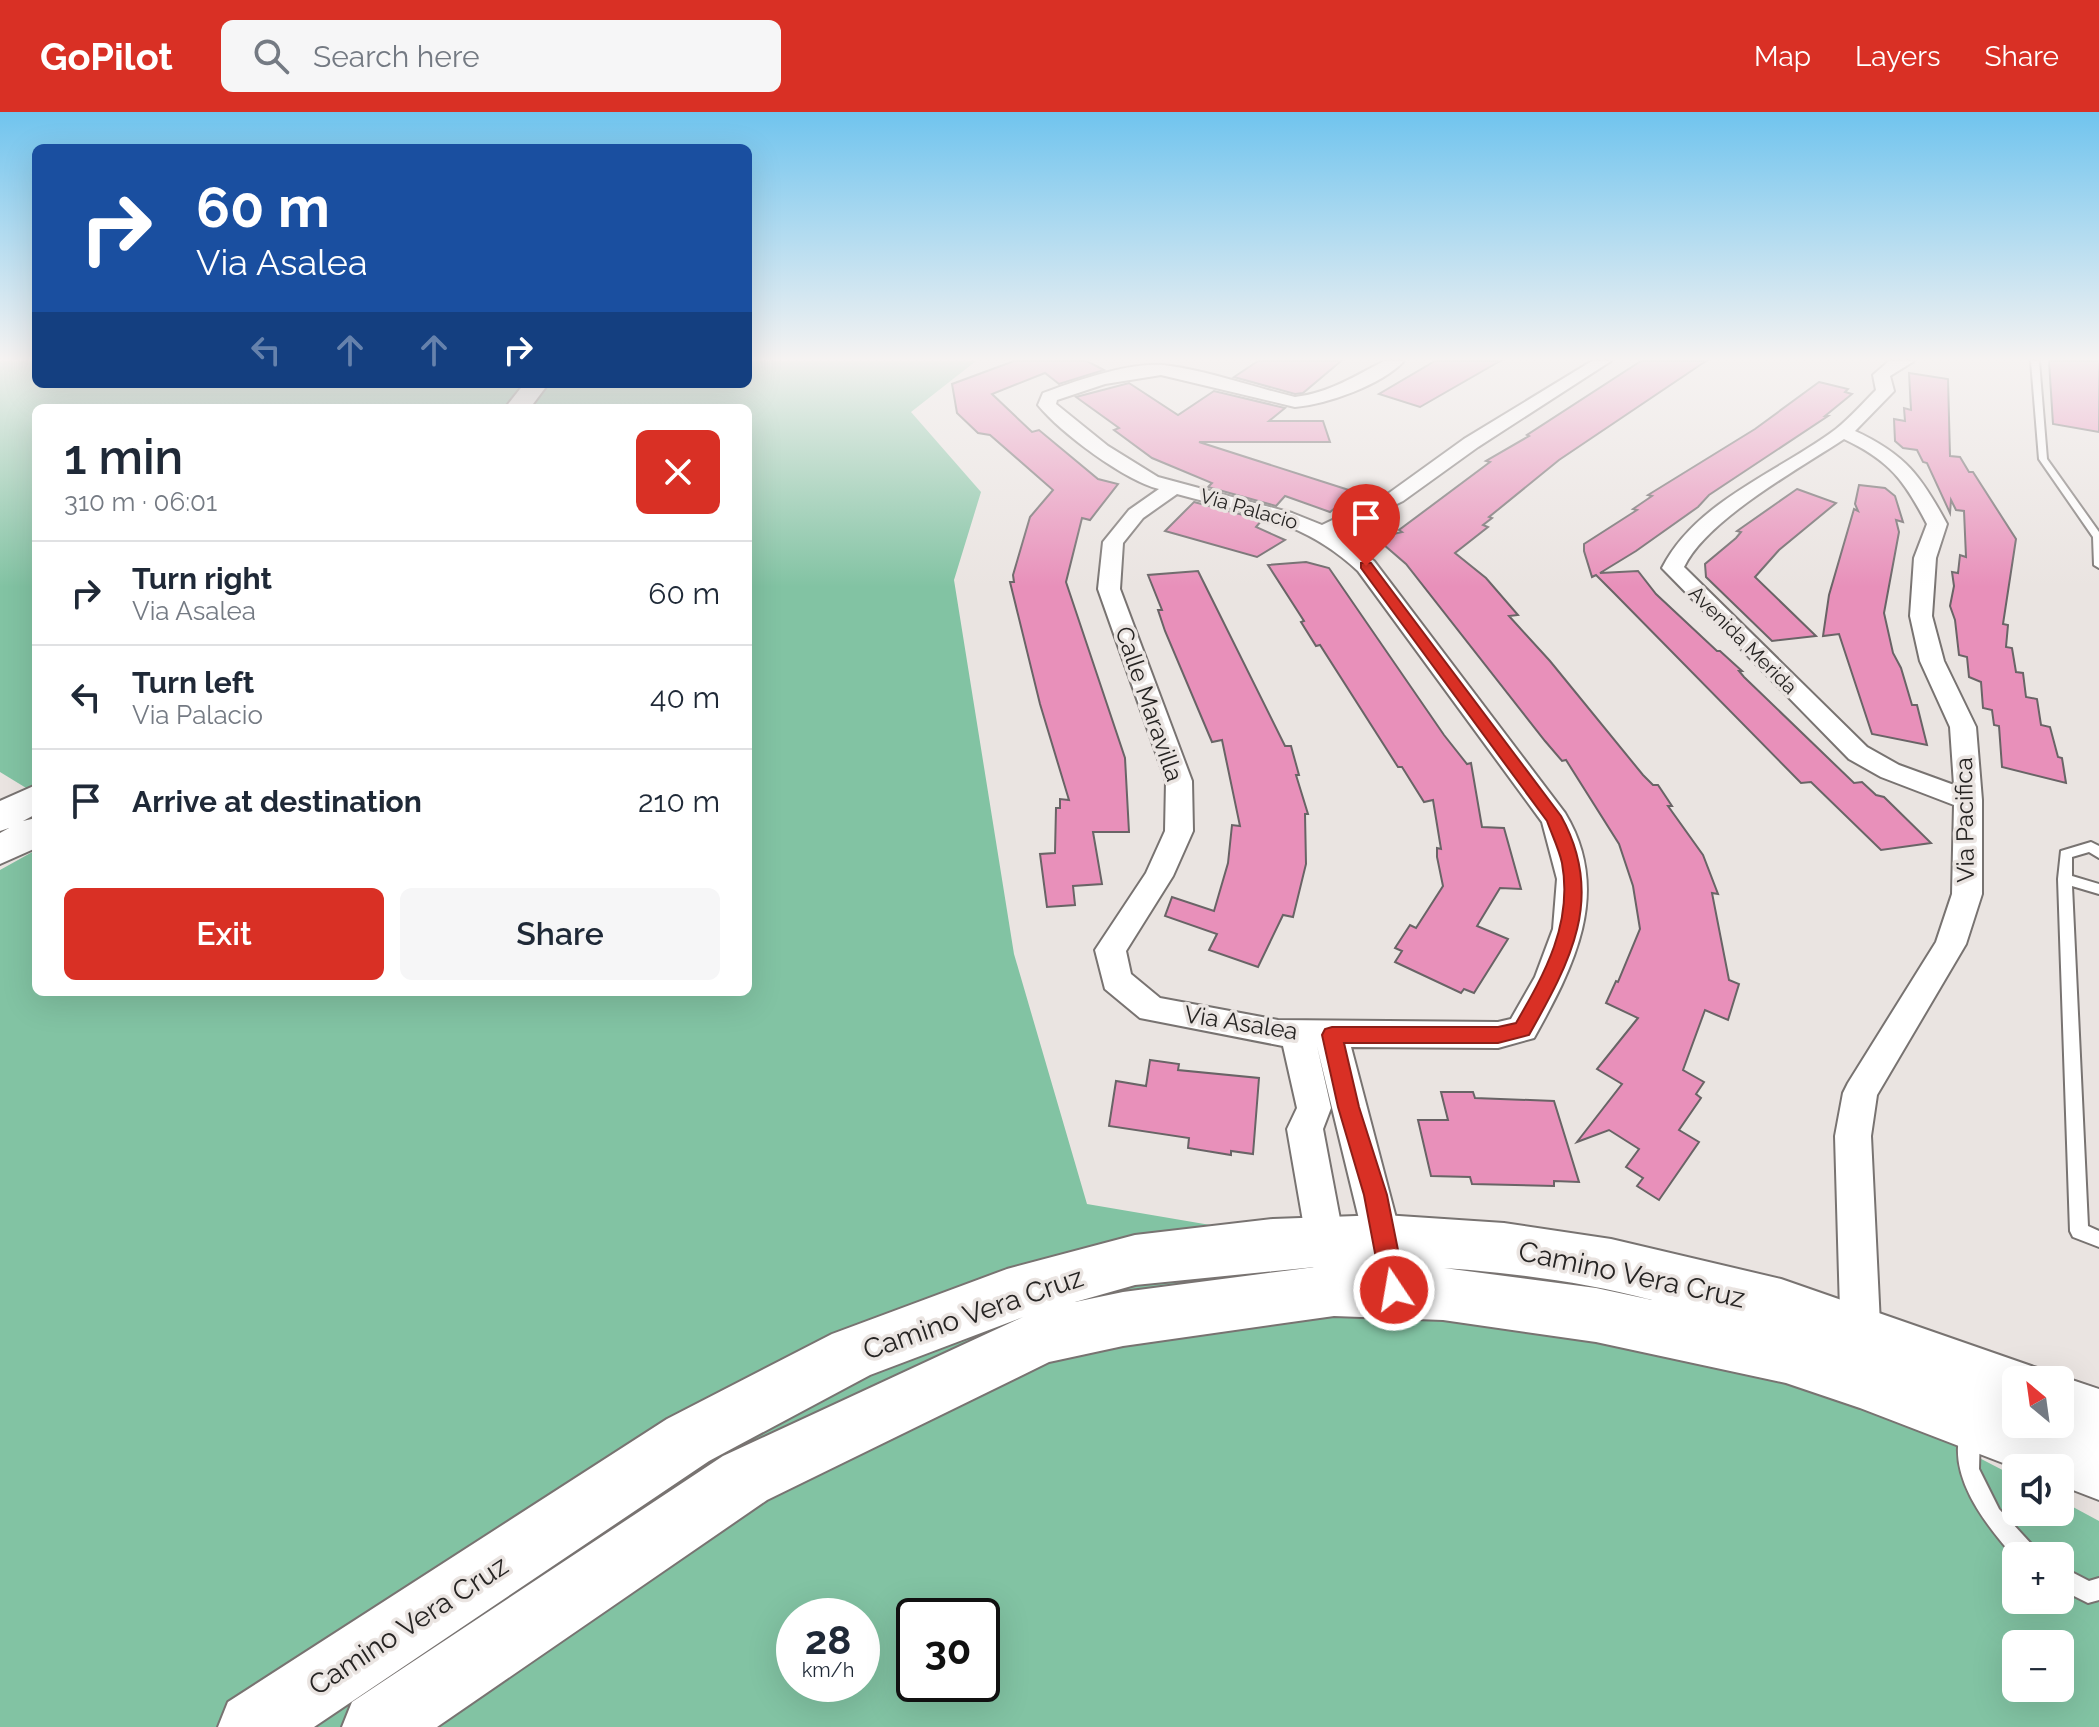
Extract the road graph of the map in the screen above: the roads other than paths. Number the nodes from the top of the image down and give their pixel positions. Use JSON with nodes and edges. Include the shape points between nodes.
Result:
{"nodes":[{"id":1,"x":1084,"y":436,"type":"edge"},
{"id":2,"x":1482,"y":436,"type":"edge"},
{"id":3,"x":1836,"y":436,"type":"edge"},
{"id":4,"x":1853,"y":436,"type":"edge"},
{"id":5,"x":2041,"y":436,"type":"edge"},
{"id":6,"x":1173,"y":488,"type":"junction"},
{"id":7,"x":1323,"y":532,"type":"junction"},
{"id":8,"x":2098,"y":544,"type":"edge"},
{"id":9,"x":2099,"y":565,"type":"edge"},
{"id":10,"x":32,"y":799,"type":"edge"},
{"id":11,"x":1968,"y":800,"type":"junction"},
{"id":12,"x":0,"y":818,"type":"edge"},
{"id":13,"x":32,"y":833,"type":"edge"},
{"id":14,"x":0,"y":850,"type":"edge"},
{"id":15,"x":2099,"y":853,"type":"edge"},
{"id":16,"x":2065,"y":879,"type":"junction"},
{"id":17,"x":2099,"y":889,"type":"edge"},
{"id":18,"x":1151,"y":1009,"type":"joint"},
{"id":19,"x":1522,"y":1029,"type":"joint"},
{"id":20,"x":1315,"y":1034,"type":"junction"},
{"id":21,"x":1331,"y":1108,"type":"junction"},
{"id":22,"x":2099,"y":1239,"type":"edge"},
{"id":23,"x":1389,"y":1264,"type":"junction"},
{"id":24,"x":1329,"y":1265,"type":"junction"},
{"id":25,"x":1861,"y":1356,"type":"junction"},
{"id":26,"x":2002,"y":1386,"type":"edge"},
{"id":27,"x":2074,"y":1410,"type":"edge"},
{"id":28,"x":2099,"y":1419,"type":"edge"},
{"id":29,"x":1970,"y":1421,"type":"junction"},
{"id":30,"x":2099,"y":1470,"type":"edge"},
{"id":31,"x":2015,"y":1542,"type":"edge"},
{"id":32,"x":2074,"y":1584,"type":"edge"},
{"id":33,"x":2099,"y":1589,"type":"edge"},
{"id":34,"x":253,"y":1727,"type":"edge"},
{"id":35,"x":377,"y":1727,"type":"edge"}],
"edges":[{"from":1,"to":6,"type":"street","name":"Via Palacio","via":[[1151,481]]},
{"from":2,"to":7,"type":"street","via":[[1396,497]]},
{"from":3,"to":11,"type":"street","name":"Avenida Merida","via":[[1735,503],[1682,550],[1673,568],[1858,753]]},
{"from":4,"to":11,"type":"street","name":"Via Pacifica","via":[[1881,449],[1910,473],[1937,524],[1925,558],[1921,616],[1932,661],[1963,727]]},
{"from":5,"to":8,"type":"lane","via":[[2043,459]]},
{"from":6,"to":7,"type":"street","name":"Via Palacio","via":[[1254,506]]},
{"from":6,"to":18,"type":"street","name":"Calle Maravilla","via":[[1136,514],[1113,542],[1109,589],[1179,781],[1179,831],[1159,876],[1110,950],[1116,980]]},
{"from":7,"to":19,"type":"street","name":"Via Palacio","via":[[1366,566],[1555,820],[1564,842],[1574,908],[1550,980]]},
{"from":8,"to":9,"type":"lane"},
{"from":10,"to":12,"type":"main road"},
{"from":11,"to":25,"type":"street","name":"Via Pacifica","via":[[1967,894],[1951,944],[1860,1093],[1853,1136]]},
{"from":13,"to":14,"type":"main road"},
{"from":15,"to":16,"type":"lane","via":[[2091,847],[2066,854]]},
{"from":16,"to":17,"type":"lane"},
{"from":16,"to":22,"type":"lane","via":[[2079,1231]]},
{"from":18,"to":20,"type":"street","name":"Via Asalea","via":[[1278,1033]]},
{"from":19,"to":20,"type":"street","name":"Via Asalea","via":[[1498,1035]]},
{"from":20,"to":21,"type":"street"},
{"from":21,"to":23,"type":"street","via":[[1375,1195]]},
{"from":21,"to":24,"type":"street","via":[[1305,1129]]},
{"from":23,"to":24,"type":"main road","name":"Camino Vera Cruz"},
{"from":23,"to":25,"type":"main road","name":"Camino Vera Cruz","via":[[1504,1248],[1611,1264],[1781,1306]]},
{"from":24,"to":34,"type":"main road","name":"Camino Vera Cruz","via":[[1135,1260],[1007,1295],[852,1354],[688,1440]]},
{"from":24,"to":35,"type":"main road","name":"Camino Vera Cruz","via":[[1043,1336],[745,1478]]},
{"from":25,"to":26,"type":"main road","name":"Camino Vera Cruz"},
{"from":25,"to":29,"type":"main road","name":"Camino Vera Cruz"},
{"from":27,"to":28,"type":"main road"},
{"from":29,"to":30,"type":"main road","name":"Camino Vera Cruz"},
{"from":29,"to":31,"type":"lane","via":[[1969,1470],[1992,1516]]},
{"from":32,"to":33,"type":"lane","via":[[2088,1592]]}]}
